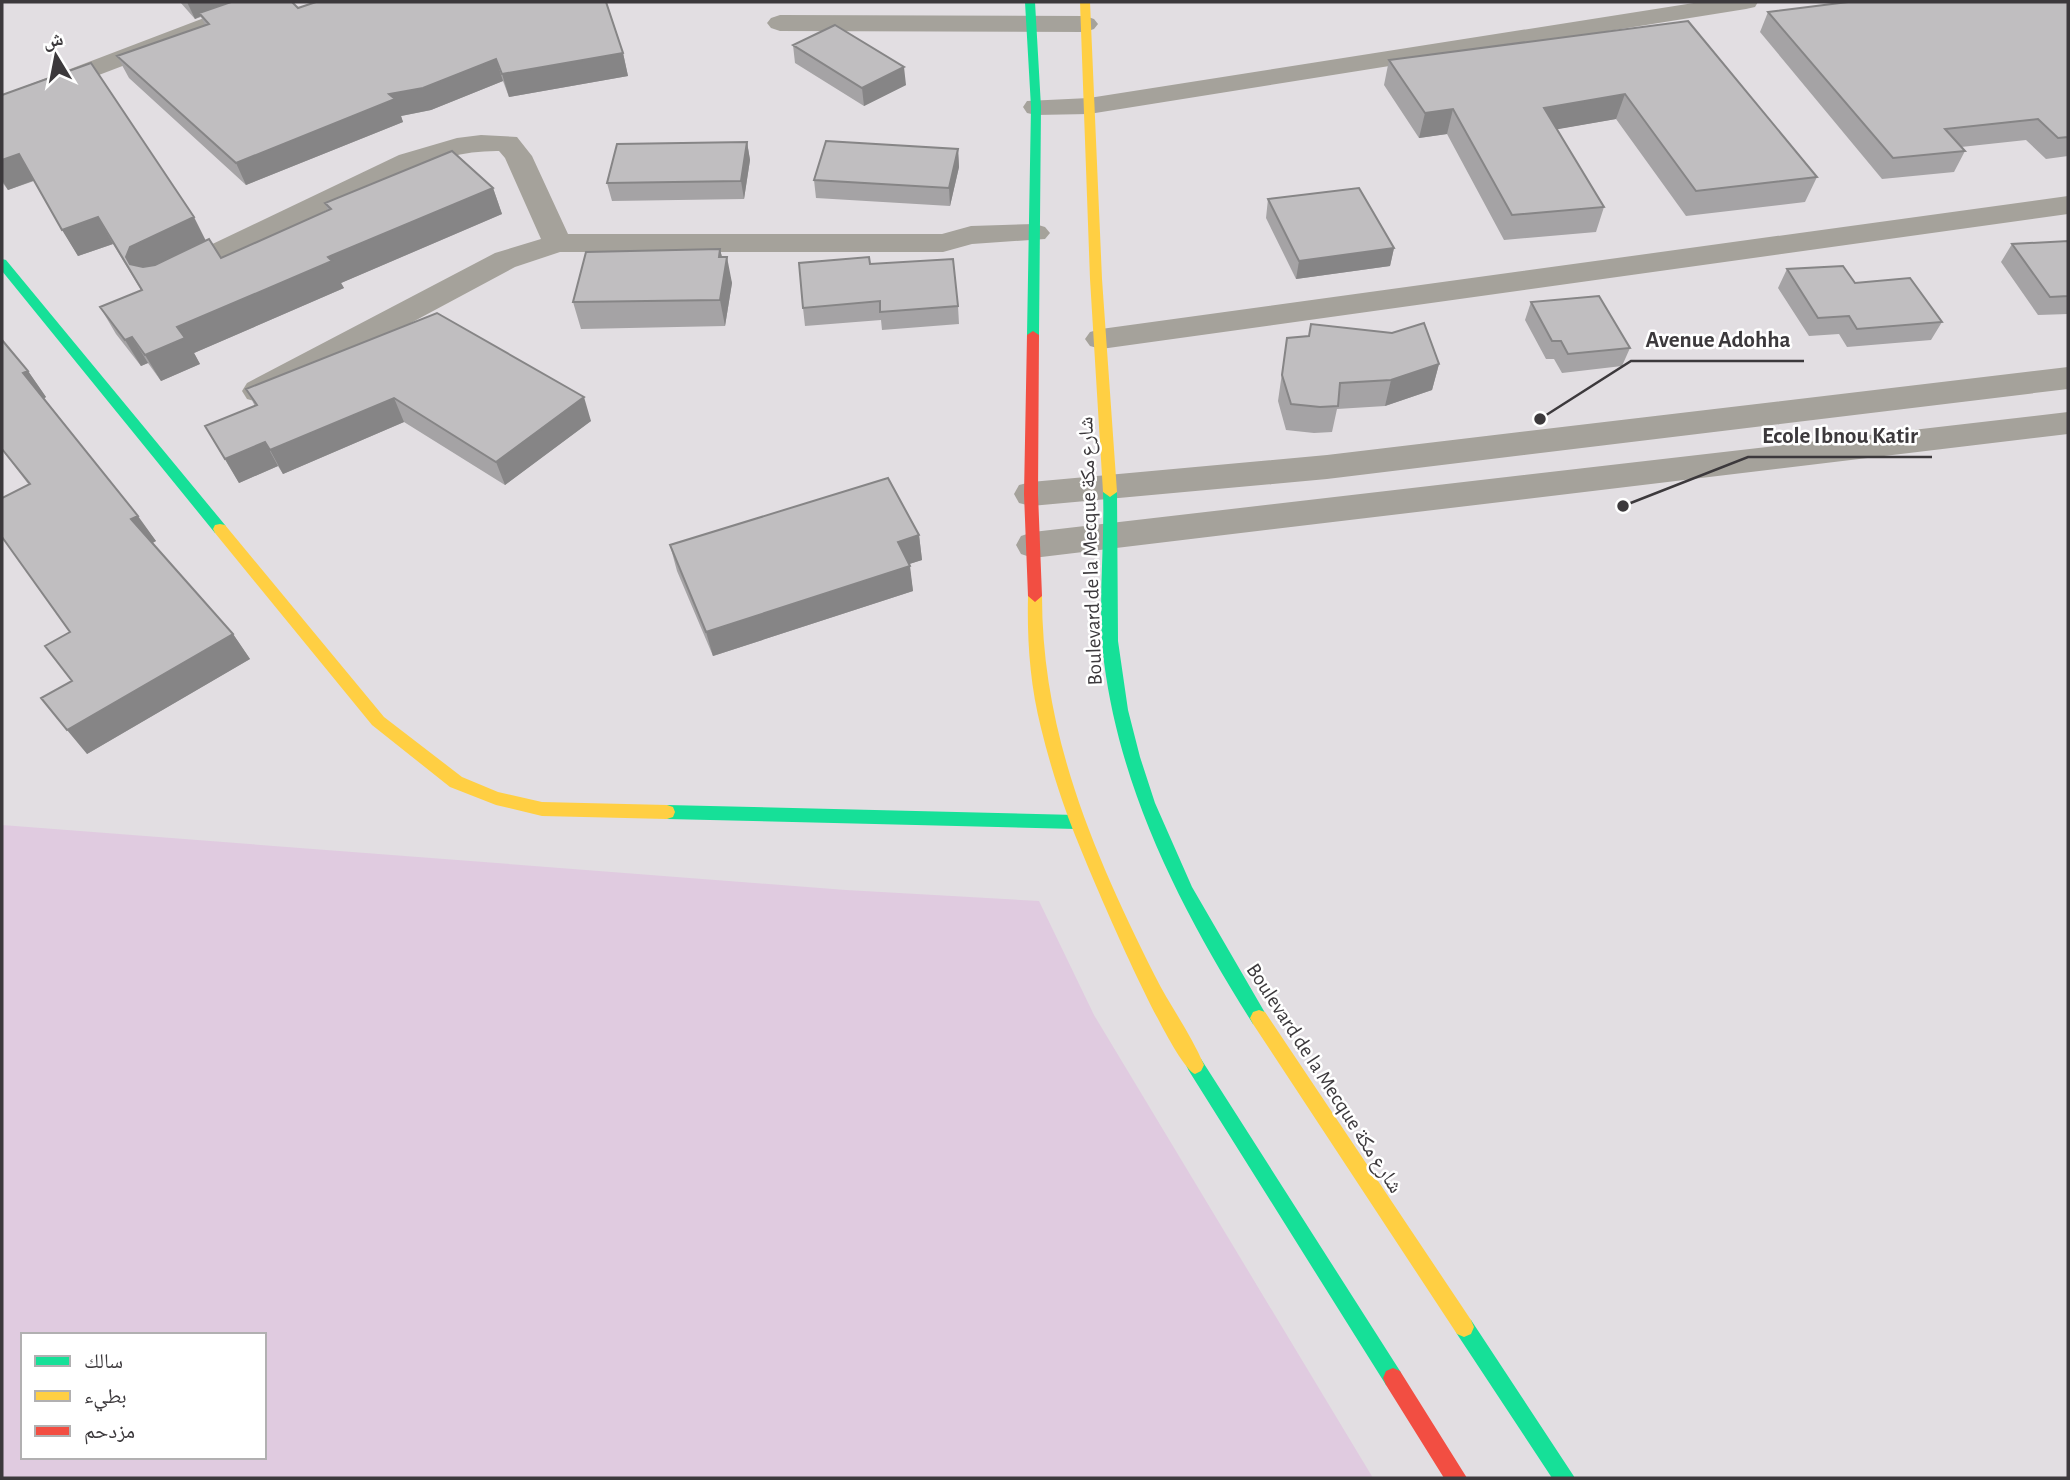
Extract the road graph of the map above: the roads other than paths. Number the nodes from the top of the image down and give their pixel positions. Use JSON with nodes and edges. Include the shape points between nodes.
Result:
{"nodes":[{"id":1,"x":268,"y":2,"type":"edge"},
{"id":2,"x":1746,"y":2,"type":"edge"},
{"id":3,"x":1030,"y":12,"type":"edge"},
{"id":4,"x":1085,"y":13,"type":"edge"},
{"id":5,"x":780,"y":23,"type":"dead end"},
{"id":6,"x":2,"y":104,"type":"edge"},
{"id":7,"x":1088,"y":106,"type":"junction"},
{"id":8,"x":1036,"y":107,"type":"junction"},
{"id":9,"x":2068,"y":205,"type":"edge"},
{"id":10,"x":558,"y":243,"type":"junction"},
{"id":11,"x":1036,"y":244,"type":"junction"},
{"id":12,"x":2,"y":263,"type":"edge"},
{"id":13,"x":158,"y":282,"type":"edge"},
{"id":14,"x":1101,"y":339,"type":"junction"},
{"id":15,"x":2068,"y":378,"type":"edge"},
{"id":16,"x":253,"y":393,"type":"edge"},
{"id":17,"x":2068,"y":423,"type":"edge"},
{"id":18,"x":1110,"y":487,"type":"junction"},
{"id":19,"x":1031,"y":494,"type":"junction"},
{"id":20,"x":1113,"y":537,"type":"junction"},
{"id":21,"x":1033,"y":545,"type":"junction"},
{"id":22,"x":1076,"y":822,"type":"junction"},
{"id":23,"x":1456,"y":1478,"type":"edge"},
{"id":24,"x":1564,"y":1478,"type":"edge"}],
"edges":[{"from":1,"to":6,"type":"street"},
{"from":2,"to":7,"type":"street"},
{"from":3,"to":4,"type":"street"},
{"from":3,"to":5,"type":"street"},
{"from":3,"to":8,"type":"main road"},
{"from":4,"to":7,"type":"main road","name":"Boulevard de la Mecque شارع مكة"},
{"from":7,"to":8,"type":"street"},
{"from":7,"to":14,"type":"main road","name":"Boulevard de la Mecque شارع مكة"},
{"from":8,"to":11,"type":"main road"},
{"from":9,"to":14,"type":"street"},
{"from":10,"to":11,"type":"street","via":[[943,243],[971,252]]},
{"from":10,"to":13,"type":"street","via":[[518,156],[507,143],[482,141],[444,148],[400,164]]},
{"from":10,"to":16,"type":"street","via":[[505,260]]},
{"from":11,"to":19,"type":"main road"},
{"from":12,"to":22,"type":"main road","via":[[377,721],[456,782],[542,809]]},
{"from":14,"to":18,"type":"main road","name":"Boulevard de la Mecque شارع مكة"},
{"from":15,"to":18,"type":"street","via":[[1327,467]]},
{"from":17,"to":20,"type":"street"},
{"from":18,"to":19,"type":"street"},
{"from":18,"to":20,"type":"main road","name":"Boulevard de la Mecque شارع مكة"},
{"from":19,"to":21,"type":"main road"},
{"from":20,"to":21,"type":"street"},
{"from":20,"to":24,"type":"main road","name":"Boulevard de la Mecque شارع مكة","via":[[1109,605],[1123,727],[1144,802],[1184,891],[1239,987]]},
{"from":21,"to":22,"type":"main road","via":[[1037,665],[1051,742]]},
{"from":22,"to":23,"type":"main road","via":[[1171,1026]]}]}
